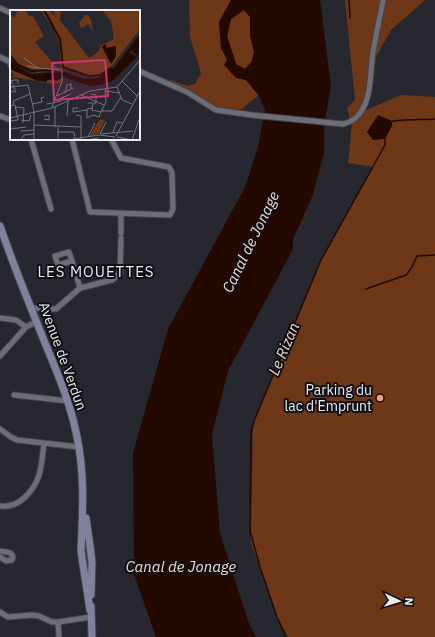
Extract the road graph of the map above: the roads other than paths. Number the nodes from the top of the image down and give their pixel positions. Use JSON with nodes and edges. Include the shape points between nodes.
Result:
{"nodes":[{"id":1,"x":383,"y":0,"type":"edge"},
{"id":2,"x":0,"y":8,"type":"edge"},
{"id":3,"x":10,"y":13,"type":"edge"},
{"id":4,"x":0,"y":57,"type":"edge"},
{"id":5,"x":10,"y":62,"type":"edge"},
{"id":6,"x":140,"y":71,"type":"edge"},
{"id":7,"x":0,"y":116,"type":"edge"},
{"id":8,"x":10,"y":120,"type":"edge"},
{"id":9,"x":31,"y":140,"type":"edge"},
{"id":10,"x":72,"y":140,"type":"edge"},
{"id":11,"x":112,"y":140,"type":"edge"},
{"id":12,"x":51,"y":209,"type":"dead end"},
{"id":13,"x":121,"y":213,"type":"junction"},
{"id":14,"x":0,"y":226,"type":"edge"},
{"id":15,"x":72,"y":260,"type":"dead end"},
{"id":16,"x":80,"y":288,"type":"junction"},
{"id":17,"x":31,"y":308,"type":"junction"},
{"id":18,"x":0,"y":318,"type":"edge"},
{"id":19,"x":36,"y":322,"type":"junction"},
{"id":20,"x":26,"y":327,"type":"junction"},
{"id":21,"x":0,"y":356,"type":"edge"},
{"id":22,"x":14,"y":395,"type":"dead end"},
{"id":23,"x":68,"y":401,"type":"junction"},
{"id":24,"x":0,"y":429,"type":"edge"},
{"id":25,"x":44,"y":443,"type":"junction"},
{"id":26,"x":79,"y":446,"type":"junction"},
{"id":27,"x":0,"y":506,"type":"edge"},
{"id":28,"x":0,"y":551,"type":"edge"},
{"id":29,"x":0,"y":557,"type":"edge"},
{"id":30,"x":0,"y":612,"type":"edge"},
{"id":31,"x":91,"y":613,"type":"junction"},
{"id":32,"x":58,"y":622,"type":"junction"},
{"id":33,"x":59,"y":637,"type":"edge"},
{"id":34,"x":92,"y":637,"type":"edge"}],
"edges":[{"from":1,"to":6,"type":"street","via":[[368,95],[363,110],[356,118],[343,124],[216,110],[187,92]]},
{"from":2,"to":3,"type":"street"},
{"from":4,"to":5,"type":"street"},
{"from":7,"to":8,"type":"street"},
{"from":9,"to":12,"type":"street"},
{"from":10,"to":13,"type":"street","via":[[90,212]]},
{"from":11,"to":13,"type":"street","via":[[121,158],[169,167],[172,173],[174,209],[170,215]]},
{"from":13,"to":16,"type":"street","via":[[120,273],[112,280]]},
{"from":14,"to":17,"type":"main road","name":"Avenue de Verdun"},
{"from":15,"to":16,"type":"street"},
{"from":16,"to":17,"type":"street","via":[[56,309]]},
{"from":17,"to":19,"type":"main road","name":"Avenue de Verdun"},
{"from":18,"to":20,"type":"street","via":[[16,320]]},
{"from":19,"to":20,"type":"street"},
{"from":19,"to":23,"type":"main road","name":"Avenue de Verdun"},
{"from":20,"to":21,"type":"street"},
{"from":22,"to":23,"type":"street"},
{"from":23,"to":26,"type":"main road","name":"Avenue de Verdun"},
{"from":24,"to":25,"type":"street","via":[[17,440]]},
{"from":25,"to":26,"type":"street"},
{"from":25,"to":27,"type":"street","via":[[40,475],[35,486],[17,504]]},
{"from":26,"to":31,"type":"main road","name":"Avenue de Verdun","via":[[83,500],[92,562]]},
{"from":28,"to":29,"type":"street","via":[[11,553],[13,558],[6,561]]},
{"from":30,"to":32,"type":"street","via":[[8,617],[32,615]]},
{"from":31,"to":32,"type":"street"},
{"from":31,"to":34,"type":"main road","name":"Avenue de Verdun"},
{"from":32,"to":33,"type":"street"}]}
